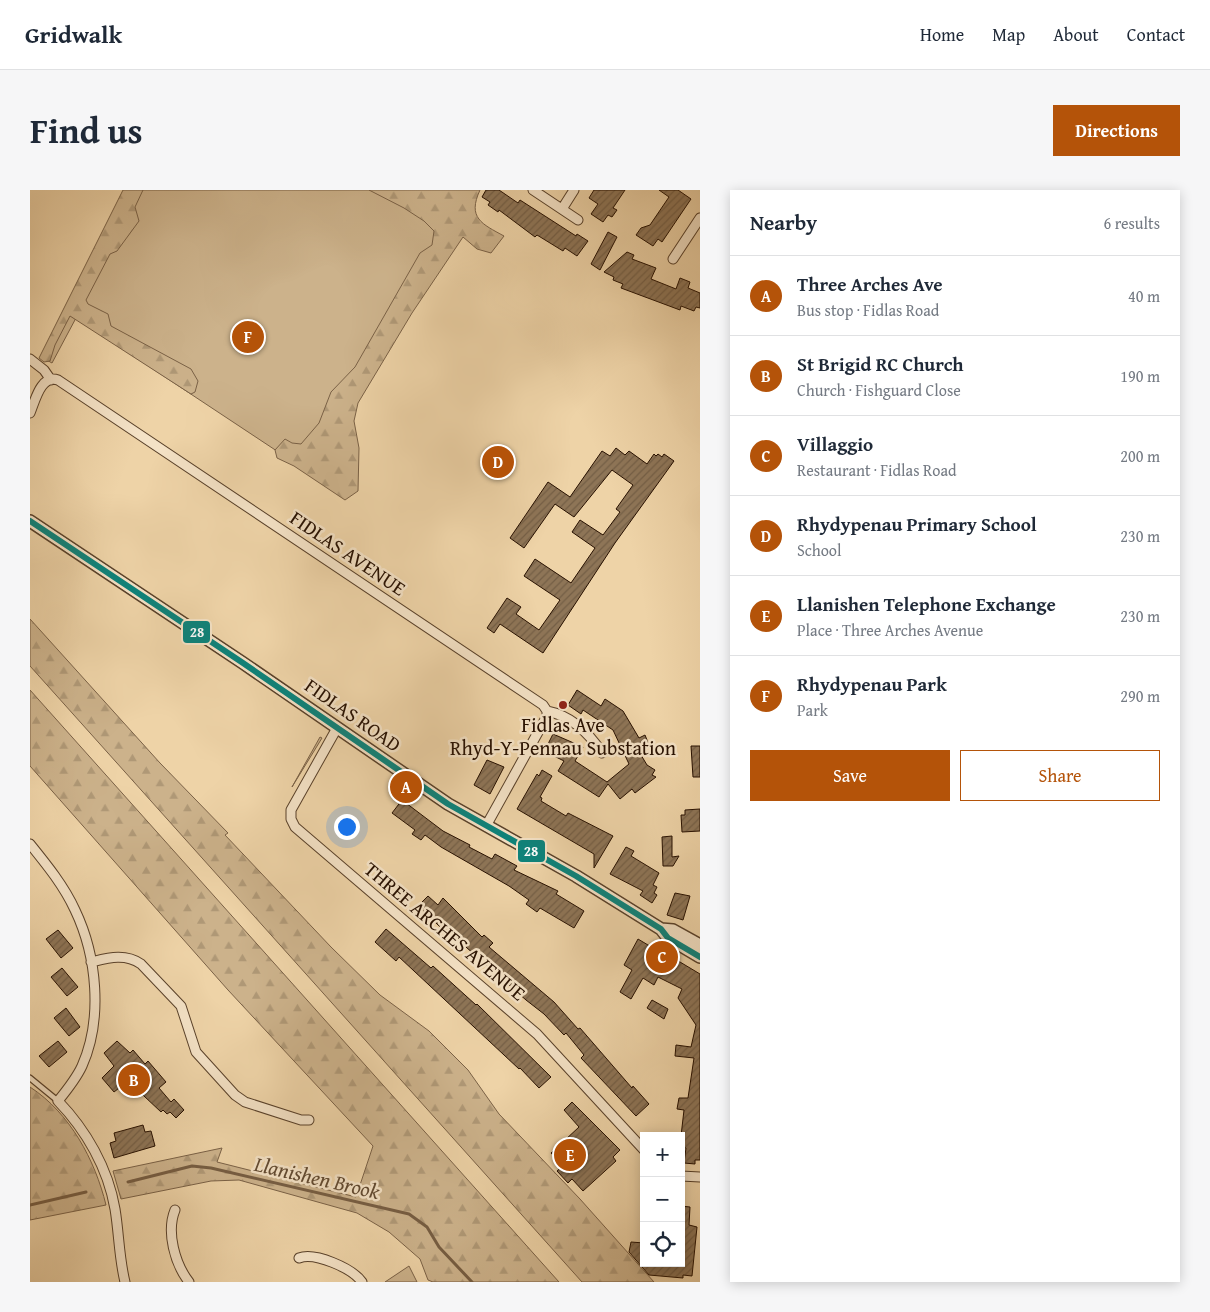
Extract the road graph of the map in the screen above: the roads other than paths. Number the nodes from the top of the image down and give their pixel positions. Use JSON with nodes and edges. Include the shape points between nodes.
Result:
{"nodes":[{"id":1,"x":533,"y":190,"type":"edge"},
{"id":2,"x":574,"y":190,"type":"edge"},
{"id":3,"x":562,"y":209,"type":"junction"},
{"id":4,"x":700,"y":218,"type":"edge"},
{"id":5,"x":578,"y":220,"type":"dead end"},
{"id":6,"x":672,"y":259,"type":"dead end"},
{"id":7,"x":30,"y":359,"type":"edge"},
{"id":8,"x":51,"y":380,"type":"junction"},
{"id":9,"x":31,"y":408,"type":"edge"},
{"id":10,"x":30,"y":521,"type":"edge"},
{"id":11,"x":547,"y":712,"type":"junction"},
{"id":12,"x":337,"y":728,"type":"junction"},
{"id":13,"x":602,"y":753,"type":"dead end"},
{"id":14,"x":486,"y":826,"type":"junction"},
{"id":15,"x":30,"y":844,"type":"edge"},
{"id":16,"x":661,"y":929,"type":"junction"},
{"id":17,"x":700,"y":945,"type":"edge"},
{"id":18,"x":700,"y":957,"type":"edge"},
{"id":19,"x":91,"y":962,"type":"junction"},
{"id":20,"x":30,"y":1078,"type":"edge"},
{"id":21,"x":58,"y":1101,"type":"junction"},
{"id":22,"x":309,"y":1120,"type":"dead end"},
{"id":23,"x":640,"y":1146,"type":"edge"},
{"id":24,"x":685,"y":1176,"type":"edge"},
{"id":25,"x":700,"y":1178,"type":"edge"},
{"id":26,"x":176,"y":1210,"type":"dead end"},
{"id":27,"x":299,"y":1258,"type":"dead end"},
{"id":28,"x":125,"y":1282,"type":"edge"},
{"id":29,"x":189,"y":1282,"type":"edge"},
{"id":30,"x":362,"y":1282,"type":"edge"}],
"edges":[{"from":1,"to":3,"type":"street"},
{"from":2,"to":3,"type":"street"},
{"from":3,"to":5,"type":"street"},
{"from":4,"to":6,"type":"street"},
{"from":7,"to":8,"type":"street"},
{"from":8,"to":9,"type":"street","via":[[43,385]]},
{"from":8,"to":11,"type":"street","name":"FIDLAS AVENUE","via":[[66,385],[537,700]]},
{"from":10,"to":12,"type":"street","name":"FIDLAS ROAD"},
{"from":11,"to":13,"type":"street","via":[[560,714],[591,735]]},
{"from":11,"to":14,"type":"street"},
{"from":12,"to":14,"type":"street","name":"FIDLAS ROAD"},
{"from":12,"to":23,"type":"street","name":"THREE ARCHES AVENUE","via":[[291,810],[295,827],[537,1034]]},
{"from":14,"to":16,"type":"street","name":"FIDLAS ROAD","via":[[576,876]]},
{"from":15,"to":19,"type":"street","via":[[70,900],[86,938]]},
{"from":16,"to":17,"type":"street","name":"FIDLAS ROAD","via":[[673,930]]},
{"from":16,"to":18,"type":"street","name":"FIDLAS ROAD","via":[[668,938]]},
{"from":19,"to":21,"type":"street","via":[[94,1009],[90,1044],[75,1078]]},
{"from":19,"to":22,"type":"street","via":[[120,956],[141,964],[181,1006],[196,1052],[235,1096],[245,1102]]},
{"from":20,"to":21,"type":"lane"},
{"from":21,"to":28,"type":"street","via":[[91,1144],[108,1181]]},
{"from":24,"to":25,"type":"street"},
{"from":26,"to":29,"type":"street","via":[[172,1219],[174,1252]]},
{"from":27,"to":30,"type":"street","via":[[306,1255],[346,1268]]}]}
